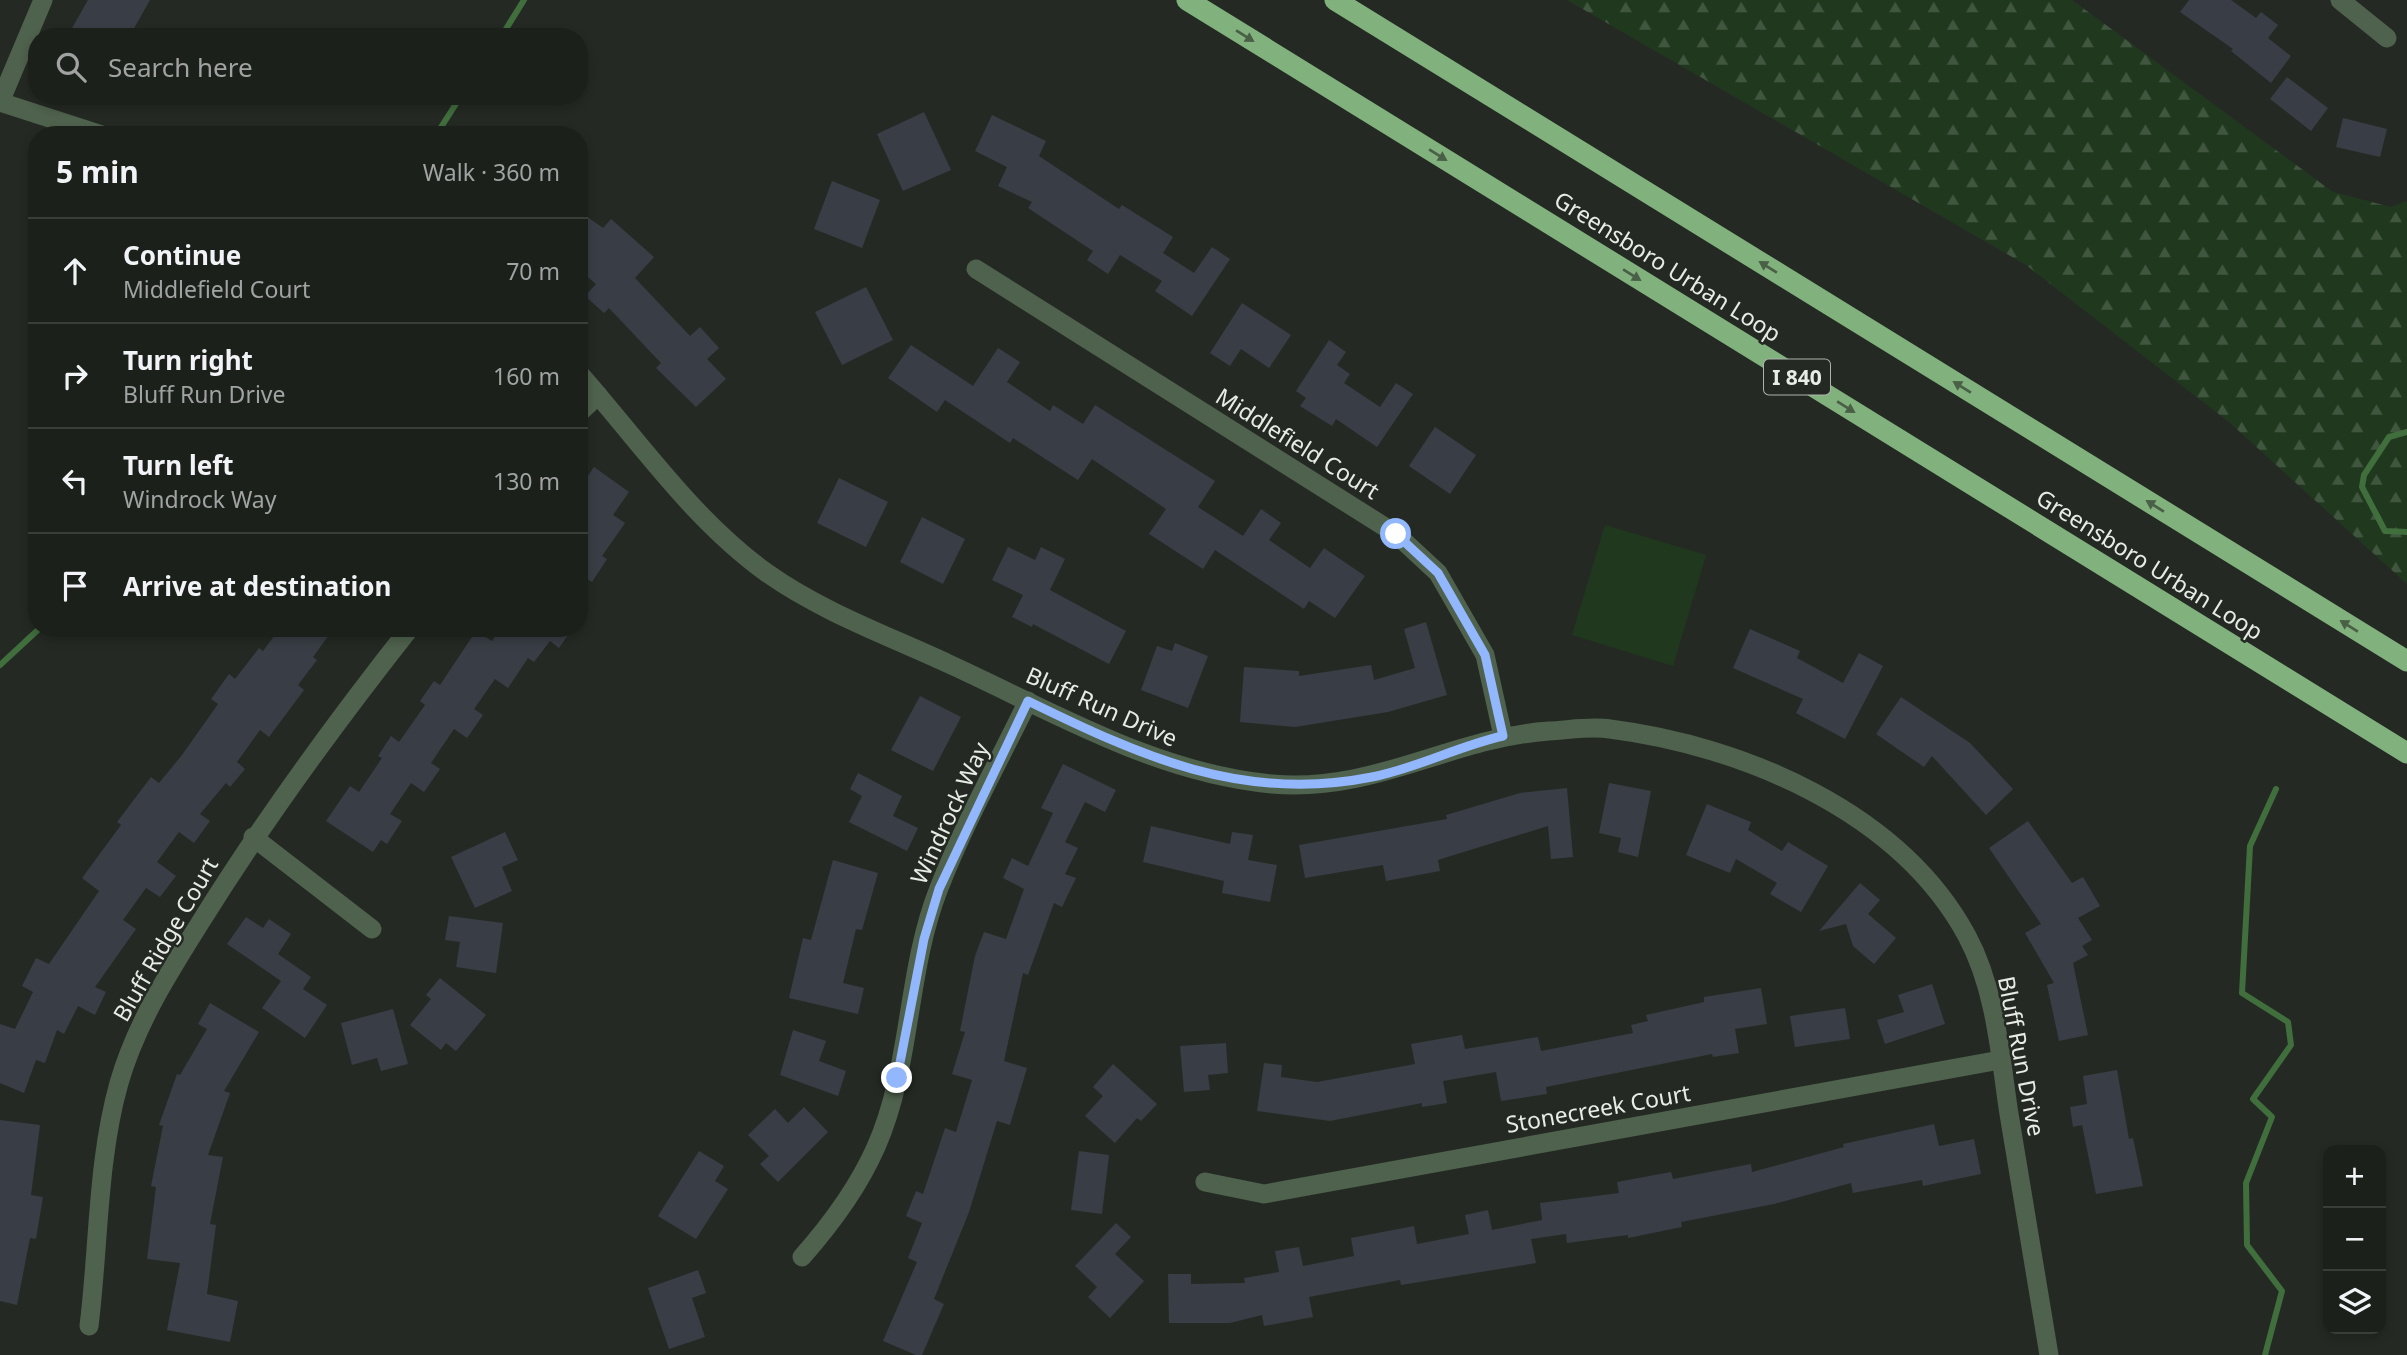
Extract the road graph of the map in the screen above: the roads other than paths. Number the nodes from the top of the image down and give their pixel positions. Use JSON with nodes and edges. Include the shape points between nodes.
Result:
{"nodes":[{"id":1,"x":43,"y":0,"type":"edge"},
{"id":2,"x":1186,"y":0,"type":"edge"},
{"id":3,"x":1335,"y":0,"type":"edge"},
{"id":4,"x":2340,"y":0,"type":"edge"},
{"id":5,"x":31,"y":28,"type":"edge"},
{"id":6,"x":28,"y":36,"type":"edge"},
{"id":7,"x":2387,"y":38,"type":"dead end"},
{"id":8,"x":0,"y":102,"type":"edge"},
{"id":9,"x":74,"y":126,"type":"edge"},
{"id":10,"x":976,"y":269,"type":"dead end"},
{"id":11,"x":588,"y":383,"type":"edge"},
{"id":12,"x":598,"y":395,"type":"junction"},
{"id":13,"x":588,"y":404,"type":"edge"},
{"id":14,"x":403,"y":637,"type":"edge"},
{"id":15,"x":2407,"y":662,"type":"edge"},
{"id":16,"x":1028,"y":701,"type":"junction"},
{"id":17,"x":1503,"y":736,"type":"junction"},
{"id":18,"x":2407,"y":753,"type":"edge"},
{"id":19,"x":253,"y":838,"type":"junction"},
{"id":20,"x":372,"y":929,"type":"dead end"},
{"id":21,"x":2000,"y":1060,"type":"junction"},
{"id":22,"x":1205,"y":1182,"type":"dead end"},
{"id":23,"x":802,"y":1257,"type":"dead end"},
{"id":24,"x":89,"y":1326,"type":"dead end"},
{"id":25,"x":2049,"y":1355,"type":"edge"}],
"edges":[{"from":1,"to":5,"type":"street"},
{"from":2,"to":18,"type":"highway","name":"Greensboro Urban Loop","number":"I 840","one_way":true},
{"from":15,"to":3,"type":"highway","one_way":true},
{"from":4,"to":7,"type":"street"},
{"from":6,"to":8,"type":"street"},
{"from":8,"to":9,"type":"street"},
{"from":10,"to":17,"type":"street","name":"Middlefield Court","via":[[1396,534],[1438,573],[1485,655]]},
{"from":11,"to":12,"type":"street","name":"Bluff Run Drive"},
{"from":12,"to":13,"type":"street"},
{"from":12,"to":16,"type":"street","name":"Bluff Run Drive","via":[[686,499],[767,573],[829,608]]},
{"from":14,"to":19,"type":"street","name":"Bluff Ridge Court"},
{"from":16,"to":17,"type":"street","name":"Bluff Run Drive","via":[[1156,760],[1218,777],[1276,784],[1324,785],[1374,777]]},
{"from":16,"to":23,"type":"street","name":"Windrock Way","via":[[939,889],[924,939],[897,1078],[877,1145],[851,1196]]},
{"from":17,"to":21,"type":"street","name":"Bluff Run Drive","via":[[1605,728],[1705,747],[1791,779],[1867,826],[1926,878],[1967,937],[1990,996]]},
{"from":19,"to":20,"type":"street"},
{"from":19,"to":24,"type":"street","name":"Bluff Ridge Court","via":[[162,984],[136,1033],[118,1085],[103,1167]]},
{"from":21,"to":22,"type":"street","name":"Stonecreek Court","via":[[1264,1194]]},
{"from":21,"to":25,"type":"street","name":"Bluff Run Drive"}]}
